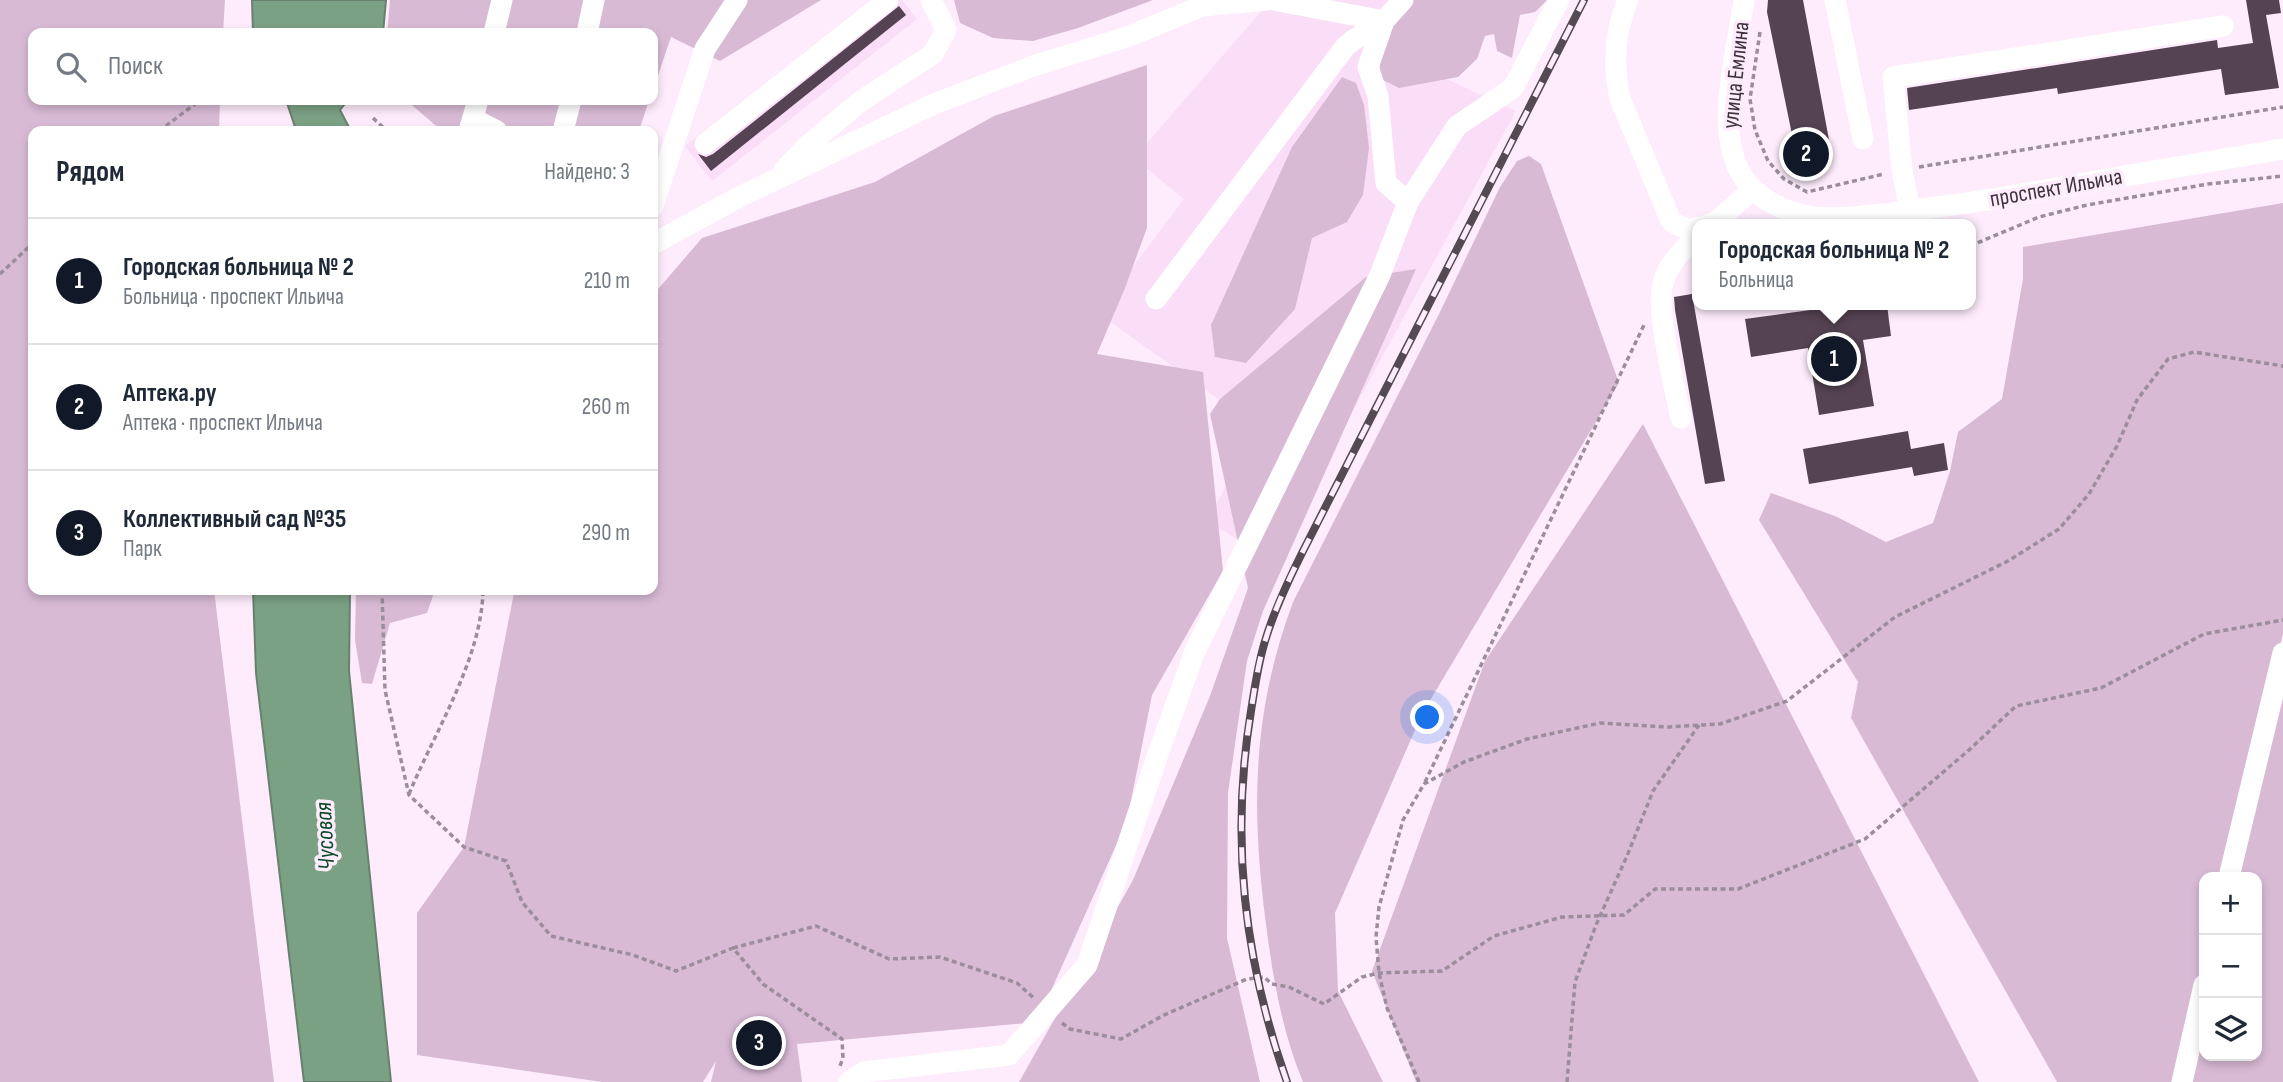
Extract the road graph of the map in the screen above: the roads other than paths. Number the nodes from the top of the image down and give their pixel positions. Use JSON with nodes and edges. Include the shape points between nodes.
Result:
{"nodes":[{"id":1,"x":502,"y":0,"type":"edge"},
{"id":2,"x":594,"y":0,"type":"edge"},
{"id":3,"x":737,"y":0,"type":"edge"},
{"id":4,"x":888,"y":0,"type":"edge"},
{"id":5,"x":931,"y":0,"type":"edge"},
{"id":6,"x":1267,"y":0,"type":"edge"},
{"id":7,"x":1273,"y":0,"type":"edge"},
{"id":8,"x":1403,"y":0,"type":"edge"},
{"id":9,"x":1559,"y":0,"type":"edge"},
{"id":10,"x":1628,"y":0,"type":"edge"},
{"id":11,"x":1744,"y":0,"type":"edge"},
{"id":12,"x":1835,"y":0,"type":"edge"},
{"id":13,"x":1384,"y":22,"type":"junction"},
{"id":14,"x":2224,"y":26,"type":"dead end"},
{"id":15,"x":495,"y":28,"type":"edge"},
{"id":16,"x":588,"y":28,"type":"edge"},
{"id":17,"x":570,"y":105,"type":"edge"},
{"id":18,"x":564,"y":126,"type":"edge"},
{"id":19,"x":1863,"y":139,"type":"dead end"},
{"id":20,"x":705,"y":144,"type":"dead end"},
{"id":21,"x":2283,"y":149,"type":"edge"},
{"id":22,"x":1731,"y":151,"type":"joint"},
{"id":23,"x":774,"y":180,"type":"junction"},
{"id":24,"x":1753,"y":189,"type":"junction"},
{"id":25,"x":658,"y":191,"type":"edge"},
{"id":26,"x":1408,"y":202,"type":"junction"},
{"id":27,"x":1910,"y":211,"type":"junction"},
{"id":28,"x":1943,"y":216,"type":"edge"},
{"id":29,"x":1715,"y":219,"type":"edge"},
{"id":30,"x":1692,"y":229,"type":"edge"},
{"id":31,"x":658,"y":241,"type":"edge"},
{"id":32,"x":1692,"y":241,"type":"edge"},
{"id":33,"x":1156,"y":299,"type":"dead end"},
{"id":34,"x":1681,"y":418,"type":"dead end"},
{"id":35,"x":2283,"y":653,"type":"edge"},
{"id":36,"x":2230,"y":872,"type":"edge"},
{"id":37,"x":2201,"y":998,"type":"edge"},
{"id":38,"x":844,"y":1075,"type":"edge"},
{"id":39,"x":2182,"y":1082,"type":"edge"}],
"edges":[{"from":1,"to":15,"type":"street"},
{"from":2,"to":16,"type":"street"},
{"from":3,"to":25,"type":"street","via":[[705,49]]},
{"from":4,"to":20,"type":"street"},
{"from":5,"to":23,"type":"street","via":[[946,30],[933,54],[861,101]]},
{"from":6,"to":23,"type":"street","via":[[1202,6],[1127,37],[1036,65],[934,104]]},
{"from":7,"to":13,"type":"street"},
{"from":8,"to":13,"type":"street"},
{"from":9,"to":26,"type":"street","via":[[1513,88],[1457,126]]},
{"from":10,"to":30,"type":"street","via":[[1615,53],[1620,99],[1671,221]]},
{"from":11,"to":22,"type":"street","name":"улица Емлина","via":[[1727,127]]},
{"from":12,"to":19,"type":"street"},
{"from":13,"to":26,"type":"street","via":[[1368,66],[1378,96],[1386,183]]},
{"from":13,"to":33,"type":"street","via":[[1345,47]]},
{"from":14,"to":27,"type":"street","via":[[1893,78]]},
{"from":17,"to":18,"type":"street"},
{"from":21,"to":28,"type":"street","name":"проспект Ильича"},
{"from":22,"to":24,"type":"street","name":"проспект Ильича"},
{"from":23,"to":31,"type":"street"},
{"from":24,"to":27,"type":"street","name":"проспект Ильича","via":[[1782,209],[1816,217]]},
{"from":24,"to":29,"type":"street"},
{"from":26,"to":38,"type":"street","via":[[1380,275],[1195,651],[1087,965],[1009,1055]]},
{"from":27,"to":28,"type":"street","name":"проспект Ильича"},
{"from":32,"to":34,"type":"street","via":[[1675,256],[1662,285],[1663,319]]},
{"from":35,"to":36,"type":"street"},
{"from":37,"to":39,"type":"street"}]}
